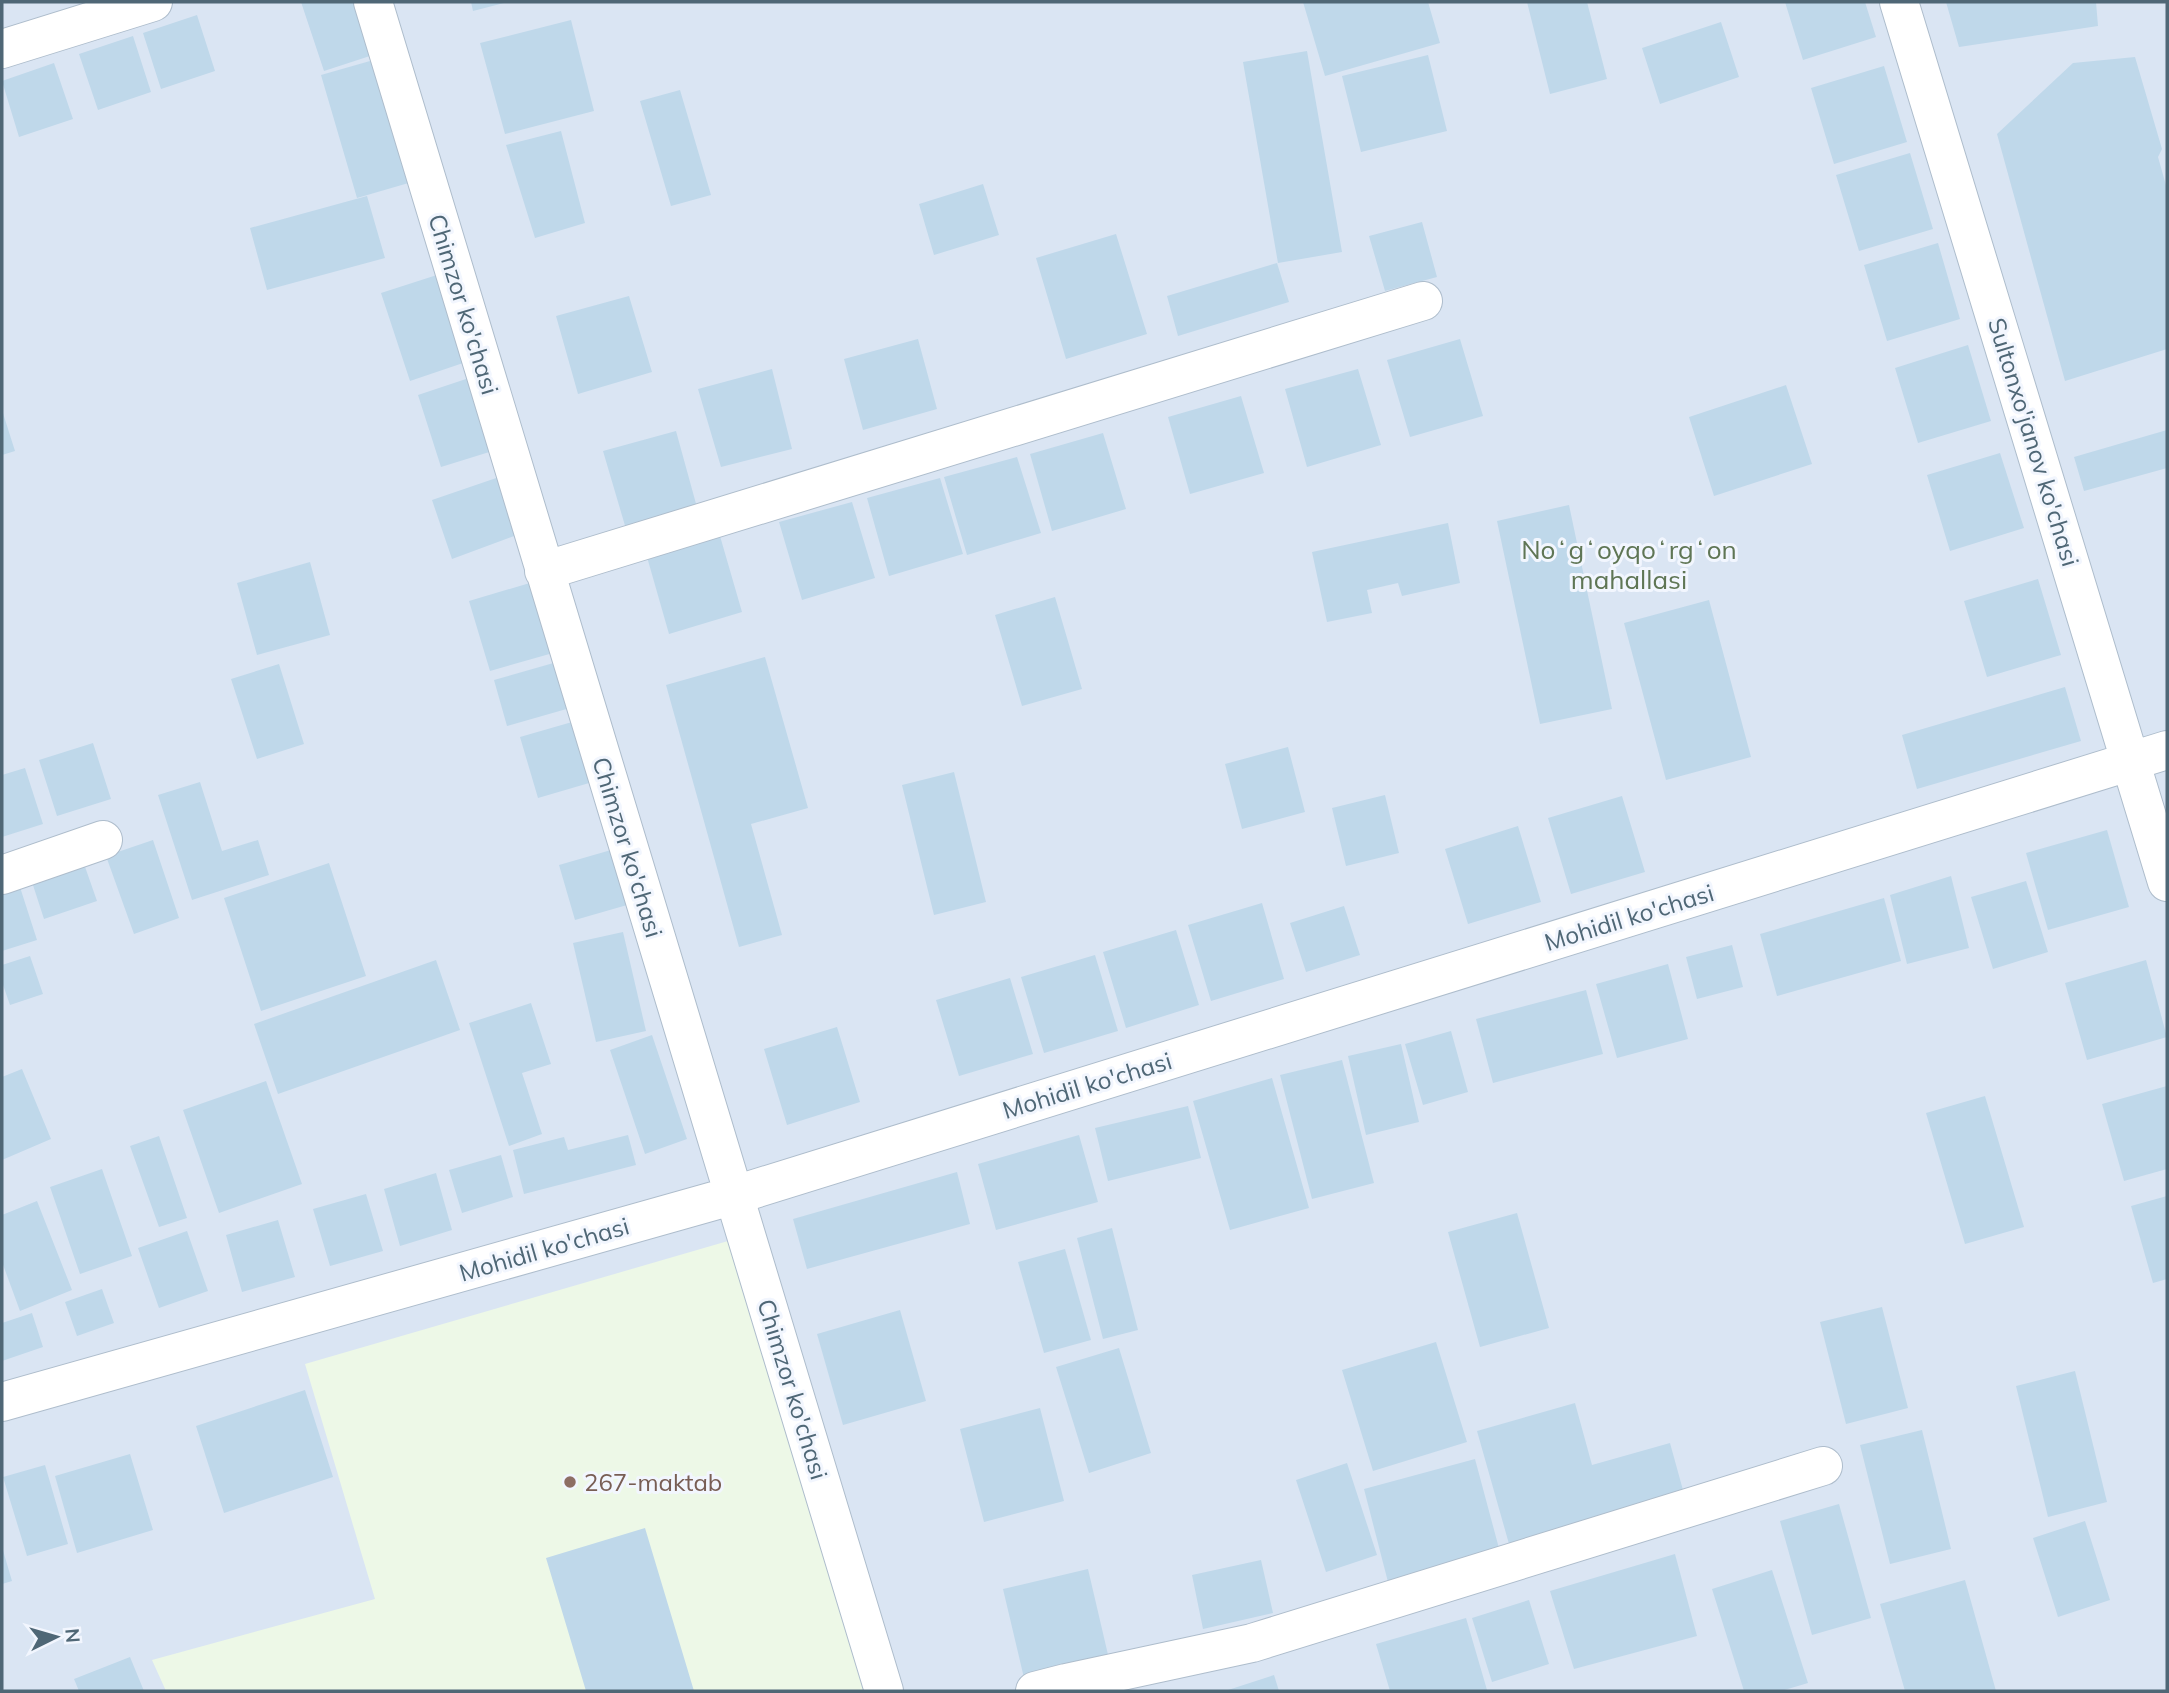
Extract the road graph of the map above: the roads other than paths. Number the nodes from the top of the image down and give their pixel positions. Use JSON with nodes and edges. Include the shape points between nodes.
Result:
{"nodes":[{"id":1,"x":153,"y":2,"type":"edge"},
{"id":2,"x":373,"y":2,"type":"edge"},
{"id":3,"x":1899,"y":2,"type":"edge"},
{"id":4,"x":2,"y":49,"type":"edge"},
{"id":5,"x":1423,"y":301,"type":"dead end"},
{"id":6,"x":544,"y":571,"type":"junction"},
{"id":7,"x":2167,"y":750,"type":"edge"},
{"id":8,"x":2131,"y":761,"type":"junction"},
{"id":9,"x":103,"y":840,"type":"dead end"},
{"id":10,"x":2,"y":875,"type":"edge"},
{"id":11,"x":2167,"y":883,"type":"edge"},
{"id":12,"x":735,"y":1195,"type":"junction"},
{"id":13,"x":2,"y":1402,"type":"edge"},
{"id":14,"x":1823,"y":1466,"type":"dead end"},
{"id":15,"x":884,"y":1691,"type":"edge"},
{"id":16,"x":1035,"y":1691,"type":"edge"}],
"edges":[{"from":1,"to":4,"type":"street"},
{"from":2,"to":6,"type":"street","name":"Chimzor ko'chasi"},
{"from":3,"to":8,"type":"street","name":"Sultonxo'janov ko'chasi"},
{"from":5,"to":6,"type":"street"},
{"from":6,"to":12,"type":"street","name":"Chimzor ko'chasi"},
{"from":7,"to":8,"type":"street","name":"Mohidil ko'chasi"},
{"from":8,"to":11,"type":"street","name":"Sultonxo'janov ko'chasi"},
{"from":8,"to":12,"type":"street","name":"Mohidil ko'chasi"},
{"from":9,"to":10,"type":"street"},
{"from":12,"to":13,"type":"street","name":"Mohidil ko'chasi"},
{"from":12,"to":15,"type":"street","name":"Chimzor ko'chasi"},
{"from":14,"to":16,"type":"street","via":[[1252,1643]]}]}
